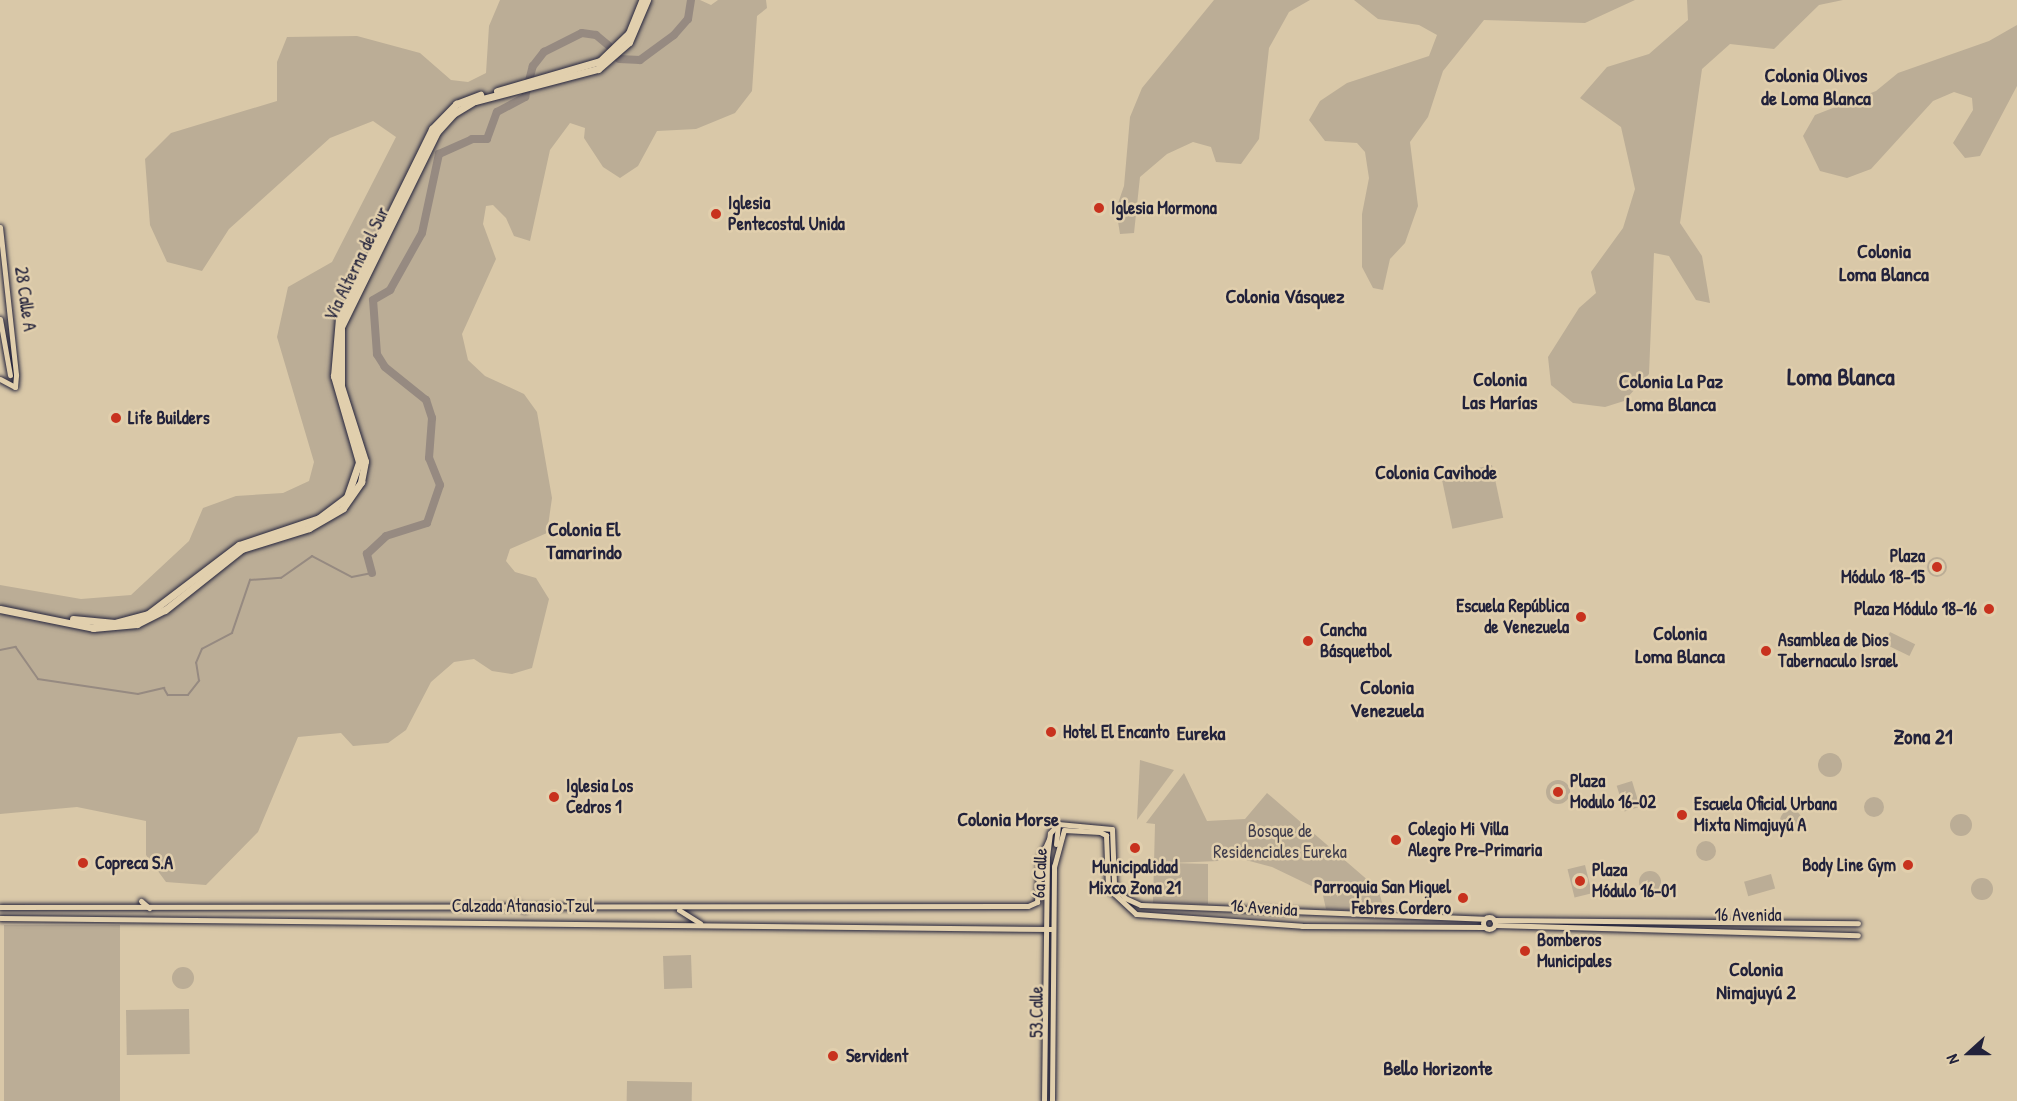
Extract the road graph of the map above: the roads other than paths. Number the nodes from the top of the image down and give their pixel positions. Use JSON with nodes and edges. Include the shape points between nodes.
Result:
{"nodes":[{"id":1,"x":642,"y":0,"type":"edge"},
{"id":2,"x":647,"y":0,"type":"edge"},
{"id":3,"x":627,"y":40,"type":"junction"},
{"id":4,"x":0,"y":227,"type":"edge"},
{"id":5,"x":0,"y":319,"type":"edge"},
{"id":6,"x":10,"y":377,"type":"junction"},
{"id":7,"x":0,"y":379,"type":"edge"},
{"id":8,"x":0,"y":607,"type":"edge"},
{"id":9,"x":1058,"y":824,"type":"junction"},
{"id":10,"x":1050,"y":836,"type":"junction"},
{"id":11,"x":1054,"y":867,"type":"junction"},
{"id":12,"x":141,"y":901,"type":"dead end"},
{"id":13,"x":158,"y":901,"type":"dead end"},
{"id":14,"x":516,"y":903,"type":"dead end"},
{"id":15,"x":539,"y":903,"type":"dead end"},
{"id":16,"x":0,"y":907,"type":"edge"},
{"id":17,"x":150,"y":908,"type":"junction"},
{"id":18,"x":676,"y":909,"type":"junction"},
{"id":19,"x":527,"y":910,"type":"junction"},
{"id":20,"x":1049,"y":915,"type":"junction"},
{"id":21,"x":1388,"y":917,"type":"junction"},
{"id":22,"x":0,"y":918,"type":"edge"},
{"id":23,"x":1484,"y":919,"type":"junction"},
{"id":24,"x":700,"y":922,"type":"junction"},
{"id":25,"x":1494,"y":923,"type":"junction"},
{"id":26,"x":1858,"y":923,"type":"dead end"},
{"id":27,"x":1049,"y":927,"type":"junction"},
{"id":28,"x":1484,"y":927,"type":"junction"},
{"id":29,"x":1388,"y":928,"type":"junction"},
{"id":30,"x":1032,"y":930,"type":"junction"},
{"id":31,"x":1858,"y":935,"type":"dead end"},
{"id":32,"x":1046,"y":956,"type":"junction"},
{"id":33,"x":1044,"y":1101,"type":"edge"},
{"id":34,"x":1052,"y":1101,"type":"edge"}],
"edges":[{"from":1,"to":3,"type":"highway","name":"Vía Alterna del Sur"},
{"from":2,"to":3,"type":"highway","name":"Vía Alterna del Sur"},
{"from":3,"to":8,"type":"highway","name":"Vía Alterna del Sur","via":[[601,63],[474,99],[443,123],[425,150],[339,338],[341,386],[363,450],[356,492],[322,523],[240,547],[155,616],[115,625]]},
{"from":4,"to":6,"type":"main road","name":"28 Calle A"},
{"from":5,"to":6,"type":"main road"},
{"from":6,"to":7,"type":"main road"},
{"from":9,"to":10,"type":"main road"},
{"from":9,"to":11,"type":"main road","name":"6a Calle"},
{"from":9,"to":21,"type":"main road","name":"16 Avenida","via":[[1106,825],[1115,838],[1114,884],[1132,903]]},
{"from":10,"to":18,"type":"main road","name":"Calzada Atanasio Tzul","via":[[1041,856],[1033,906]]},
{"from":10,"to":20,"type":"main road","name":"6a Calle"},
{"from":11,"to":20,"type":"main road","name":"6a Calle"},
{"from":11,"to":29,"type":"main road","name":"16 Avenida","via":[[1064,830],[1104,833],[1108,888],[1136,914]]},
{"from":12,"to":17,"type":"main road"},
{"from":13,"to":17,"type":"main road"},
{"from":14,"to":19,"type":"main road"},
{"from":15,"to":19,"type":"main road"},
{"from":16,"to":17,"type":"main road","name":"Calzada Atanasio Tzul"},
{"from":17,"to":19,"type":"main road","name":"Calzada Atanasio Tzul"},
{"from":18,"to":19,"type":"main road","name":"Calzada Atanasio Tzul"},
{"from":18,"to":24,"type":"main road"},
{"from":20,"to":27,"type":"main road","name":"6a Calle"},
{"from":21,"to":23,"type":"main road","name":"16 Avenida"},
{"from":21,"to":29,"type":"main road"},
{"from":22,"to":24,"type":"main road","name":"Calzada Atanasio Tzul"},
{"from":23,"to":25,"type":"main road","name":"16 Avenida"},
{"from":23,"to":28,"type":"main road"},
{"from":24,"to":30,"type":"main road","name":"Calzada Atanasio Tzul"},
{"from":25,"to":26,"type":"main road","name":"16 Avenida"},
{"from":25,"to":28,"type":"main road","name":"16 Avenida"},
{"from":25,"to":31,"type":"main road","name":"16 Avenida"},
{"from":27,"to":30,"type":"main road","name":"Calzada Atanasio Tzul"},
{"from":27,"to":32,"type":"main road","name":"53 Calle"},
{"from":27,"to":34,"type":"main road","name":"53 Calle"},
{"from":28,"to":29,"type":"main road","name":"16 Avenida"},
{"from":30,"to":32,"type":"main road","via":[[1041,937]]},
{"from":32,"to":33,"type":"main road","name":"53 Calle"}]}
